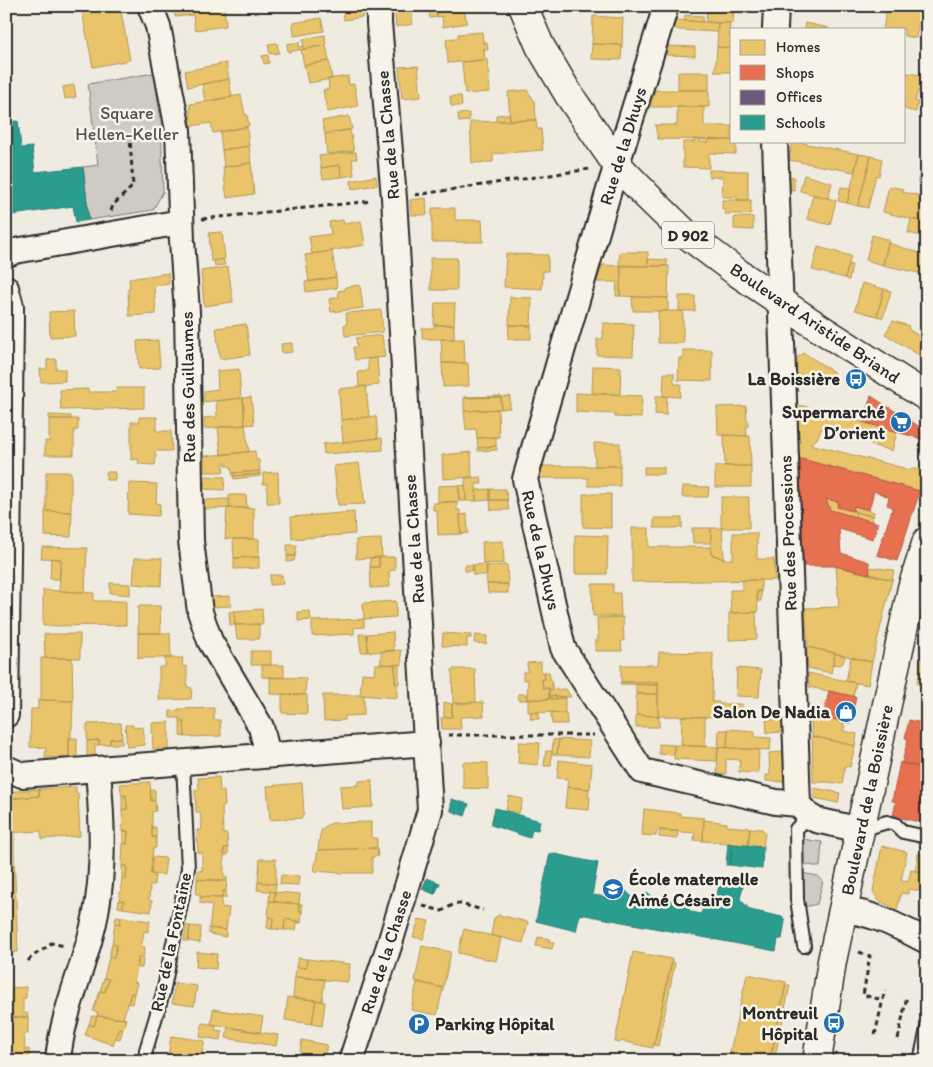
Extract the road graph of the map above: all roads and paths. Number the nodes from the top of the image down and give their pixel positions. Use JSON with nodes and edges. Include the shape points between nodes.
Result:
{"nodes":[{"id":1,"x":150,"y":6,"type":"edge"},
{"id":2,"x":379,"y":6,"type":"edge"},
{"id":3,"x":523,"y":6,"type":"edge"},
{"id":4,"x":666,"y":6,"type":"edge"},
{"id":5,"x":776,"y":6,"type":"edge"},
{"id":6,"x":775,"y":28,"type":"edge"},
{"id":7,"x":130,"y":138,"type":"dead end"},
{"id":8,"x":775,"y":142,"type":"edge"},
{"id":9,"x":617,"y":165,"type":"junction"},
{"id":10,"x":181,"y":222,"type":"junction"},
{"id":11,"x":112,"y":234,"type":"junction"},
{"id":12,"x":6,"y":255,"type":"edge"},
{"id":13,"x":6,"y":288,"type":"edge"},
{"id":14,"x":780,"y":300,"type":"junction"},
{"id":15,"x":8,"y":384,"type":"edge"},
{"id":16,"x":927,"y":397,"type":"edge"},
{"id":17,"x":927,"y":541,"type":"edge"},
{"id":18,"x":7,"y":691,"type":"edge"},
{"id":19,"x":6,"y":715,"type":"edge"},
{"id":20,"x":611,"y":726,"type":"junction"},
{"id":21,"x":427,"y":743,"type":"junction"},
{"id":22,"x":6,"y":749,"type":"edge"},
{"id":23,"x":268,"y":755,"type":"junction"},
{"id":24,"x":6,"y":757,"type":"edge"},
{"id":25,"x":183,"y":763,"type":"junction"},
{"id":26,"x":6,"y":768,"type":"edge"},
{"id":27,"x":98,"y":770,"type":"junction"},
{"id":28,"x":803,"y":810,"type":"junction"},
{"id":29,"x":861,"y":830,"type":"junction"},
{"id":30,"x":927,"y":837,"type":"edge"},
{"id":31,"x":433,"y":909,"type":"dead end"},
{"id":32,"x":483,"y":910,"type":"dead end"},
{"id":33,"x":843,"y":910,"type":"junction"},
{"id":34,"x":927,"y":941,"type":"edge"},
{"id":35,"x":837,"y":944,"type":"junction"},
{"id":36,"x":804,"y":946,"type":"dead end"},
{"id":37,"x":87,"y":952,"type":"junction"},
{"id":38,"x":28,"y":961,"type":"dead end"},
{"id":39,"x":885,"y":990,"type":"dead end"},
{"id":40,"x":907,"y":996,"type":"dead end"},
{"id":41,"x":883,"y":1000,"type":"junction"},
{"id":42,"x":927,"y":1029,"type":"edge"},
{"id":43,"x":875,"y":1035,"type":"dead end"},
{"id":44,"x":898,"y":1039,"type":"dead end"},
{"id":45,"x":58,"y":1061,"type":"edge"},
{"id":46,"x":146,"y":1061,"type":"edge"},
{"id":47,"x":351,"y":1061,"type":"edge"},
{"id":48,"x":817,"y":1061,"type":"edge"},
{"id":49,"x":920,"y":1061,"type":"edge"}],
"edges":[{"from":1,"to":10,"type":"street","name":"Rue des Guillaumes","via":[[158,26],[178,130]]},
{"from":2,"to":21,"type":"street","name":"Rue de la Chasse"},
{"from":3,"to":9,"type":"main road","number":"D 902","via":[[540,46]]},
{"from":4,"to":9,"type":"street","name":"Rue de la Dhuys"},
{"from":5,"to":6,"type":"street"},
{"from":7,"to":11,"type":"path","via":[[133,186],[113,205],[108,218]]},
{"from":8,"to":14,"type":"street","name":"Rue des Processions"},
{"from":9,"to":14,"type":"main road","name":"Boulevard Aristide Briand","number":"D 902","via":[[685,233]]},
{"from":9,"to":20,"type":"street","name":"Rue de la Dhuys","via":[[525,479],[563,648]]},
{"from":10,"to":11,"type":"street"},
{"from":10,"to":23,"type":"street","name":"Rue des Guillaumes","via":[[187,312],[191,541],[200,612],[210,641],[261,727]]},
{"from":11,"to":12,"type":"street"},
{"from":13,"to":15,"type":"street","via":[[11,322]]},
{"from":14,"to":16,"type":"main road","name":"Boulevard Aristide Briand","number":"D 902"},
{"from":14,"to":28,"type":"street","name":"Rue des Processions"},
{"from":15,"to":18,"type":"street"},
{"from":17,"to":29,"type":"main road","name":"Boulevard de la Boissière","via":[[912,588]]},
{"from":18,"to":19,"type":"street"},
{"from":20,"to":21,"type":"path","via":[[593,736],[443,735]]},
{"from":20,"to":28,"type":"street","name":"Rue de la Dhuys","via":[[642,771]]},
{"from":21,"to":23,"type":"street"},
{"from":21,"to":47,"type":"street","name":"Rue de la Chasse","via":[[430,810]]},
{"from":22,"to":24,"type":"street"},
{"from":23,"to":25,"type":"street"},
{"from":25,"to":27,"type":"street"},
{"from":25,"to":46,"type":"lane","name":"Rue de la Fontaine","via":[[188,870]]},
{"from":26,"to":27,"type":"street","via":[[22,775]]},
{"from":27,"to":37,"type":"street","via":[[101,868],[96,916]]},
{"from":28,"to":29,"type":"street","name":"Rue de la Dhuys","via":[[816,820]]},
{"from":28,"to":36,"type":"lane","via":[[796,829],[796,899]]},
{"from":29,"to":30,"type":"lane","via":[[888,822],[904,832]]},
{"from":29,"to":33,"type":"main road","name":"Boulevard de la Boissière"},
{"from":31,"to":32,"type":"path","via":[[442,911],[456,903]]},
{"from":33,"to":34,"type":"street","via":[[874,916]]},
{"from":33,"to":35,"type":"main road","name":"Boulevard de la Boissière"},
{"from":35,"to":41,"type":"path","via":[[870,956],[863,995]]},
{"from":35,"to":48,"type":"main road","name":"Boulevard de la Boissière"},
{"from":37,"to":38,"type":"path","via":[[51,943]]},
{"from":37,"to":45,"type":"street","via":[[65,1020]]},
{"from":39,"to":41,"type":"path"},
{"from":40,"to":44,"type":"path"},
{"from":41,"to":43,"type":"path"},
{"from":42,"to":49,"type":"lane"}]}
